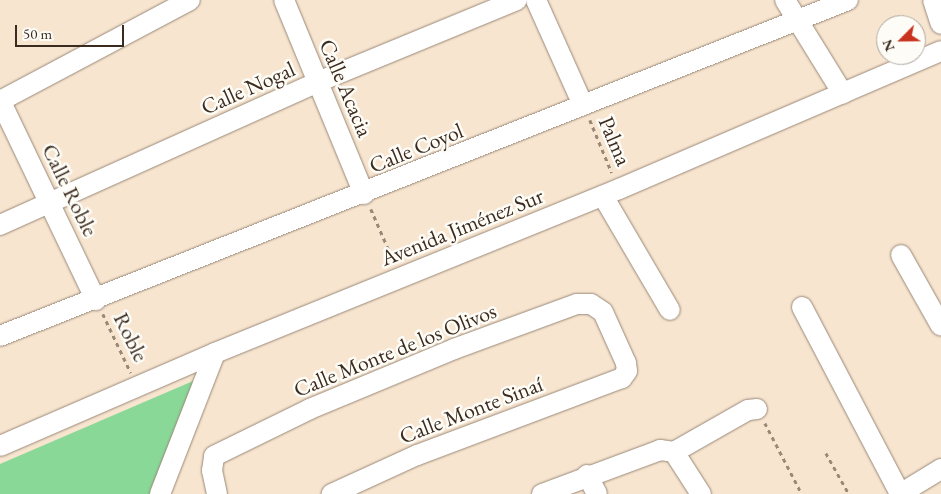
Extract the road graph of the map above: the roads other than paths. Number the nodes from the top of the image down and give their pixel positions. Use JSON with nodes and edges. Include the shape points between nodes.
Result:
{"nodes":[{"id":1,"x":190,"y":0,"type":"edge"},
{"id":2,"x":284,"y":0,"type":"edge"},
{"id":3,"x":517,"y":0,"type":"edge"},
{"id":4,"x":536,"y":0,"type":"edge"},
{"id":5,"x":785,"y":0,"type":"edge"},
{"id":6,"x":848,"y":0,"type":"edge"},
{"id":7,"x":933,"y":0,"type":"edge"},
{"id":8,"x":796,"y":20,"type":"junction"},
{"id":9,"x":941,"y":24,"type":"edge"},
{"id":10,"x":941,"y":51,"type":"edge"},
{"id":11,"x":318,"y":82,"type":"junction"},
{"id":12,"x":843,"y":94,"type":"junction"},
{"id":13,"x":0,"y":101,"type":"edge"},
{"id":14,"x":583,"y":105,"type":"junction"},
{"id":15,"x":611,"y":193,"type":"junction"},
{"id":16,"x":364,"y":194,"type":"junction"},
{"id":17,"x":50,"y":203,"type":"junction"},
{"id":18,"x":0,"y":225,"type":"edge"},
{"id":19,"x":901,"y":255,"type":"dead end"},
{"id":20,"x":96,"y":300,"type":"junction"},
{"id":21,"x":802,"y":307,"type":"dead end"},
{"id":22,"x":670,"y":310,"type":"dead end"},
{"id":23,"x":941,"y":326,"type":"edge"},
{"id":24,"x":0,"y":336,"type":"edge"},
{"id":25,"x":215,"y":353,"type":"junction"},
{"id":26,"x":627,"y":371,"type":"joint"},
{"id":27,"x":757,"y":409,"type":"road end"},
{"id":28,"x":0,"y":446,"type":"edge"},
{"id":29,"x":674,"y":452,"type":"junction"},
{"id":30,"x":941,"y":469,"type":"edge"},
{"id":31,"x":587,"y":475,"type":"junction"},
{"id":32,"x":160,"y":494,"type":"edge"},
{"id":33,"x":217,"y":494,"type":"edge"},
{"id":34,"x":332,"y":494,"type":"edge"},
{"id":35,"x":542,"y":494,"type":"edge"},
{"id":36,"x":597,"y":494,"type":"edge"},
{"id":37,"x":701,"y":494,"type":"edge"},
{"id":38,"x":900,"y":494,"type":"edge"}],
"edges":[{"from":1,"to":13,"type":"street"},
{"from":2,"to":11,"type":"street","name":"Calle Acacia"},
{"from":3,"to":11,"type":"street","name":"Calle Nogal"},
{"from":4,"to":14,"type":"street"},
{"from":5,"to":8,"type":"street"},
{"from":6,"to":8,"type":"street","name":"Calle Coyol"},
{"from":7,"to":9,"type":"street"},
{"from":8,"to":12,"type":"street"},
{"from":8,"to":14,"type":"street","name":"Calle Coyol"},
{"from":10,"to":12,"type":"street","name":"Avenida Jiménez Sur"},
{"from":11,"to":16,"type":"street","name":"Calle Acacia"},
{"from":11,"to":17,"type":"street","name":"Calle Nogal"},
{"from":12,"to":15,"type":"street","name":"Avenida Jiménez Sur"},
{"from":13,"to":17,"type":"street","name":"Calle Roble"},
{"from":14,"to":16,"type":"street","name":"Calle Coyol"},
{"from":15,"to":22,"type":"street"},
{"from":15,"to":25,"type":"street","name":"Avenida Jiménez Sur"},
{"from":16,"to":20,"type":"street","name":"Calle Coyol"},
{"from":17,"to":18,"type":"street","name":"Calle Nogal"},
{"from":17,"to":20,"type":"street","name":"Calle Roble"},
{"from":19,"to":23,"type":"street"},
{"from":20,"to":24,"type":"street","name":"Calle Coyol"},
{"from":21,"to":38,"type":"street"},
{"from":25,"to":28,"type":"street","name":"Avenida Jiménez Sur"},
{"from":25,"to":32,"type":"street"},
{"from":26,"to":33,"type":"street","name":"Calle Monte de los Olivos","via":[[599,307],[577,304],[454,349],[310,409],[214,456],[212,471]]},
{"from":26,"to":34,"type":"street","name":"Calle Monte Sinaí","via":[[622,378],[417,455]]},
{"from":27,"to":29,"type":"street","via":[[748,410]]},
{"from":29,"to":31,"type":"street","via":[[660,450]]},
{"from":29,"to":37,"type":"street"},
{"from":30,"to":38,"type":"street"},
{"from":31,"to":35,"type":"street"},
{"from":31,"to":36,"type":"street"}]}
